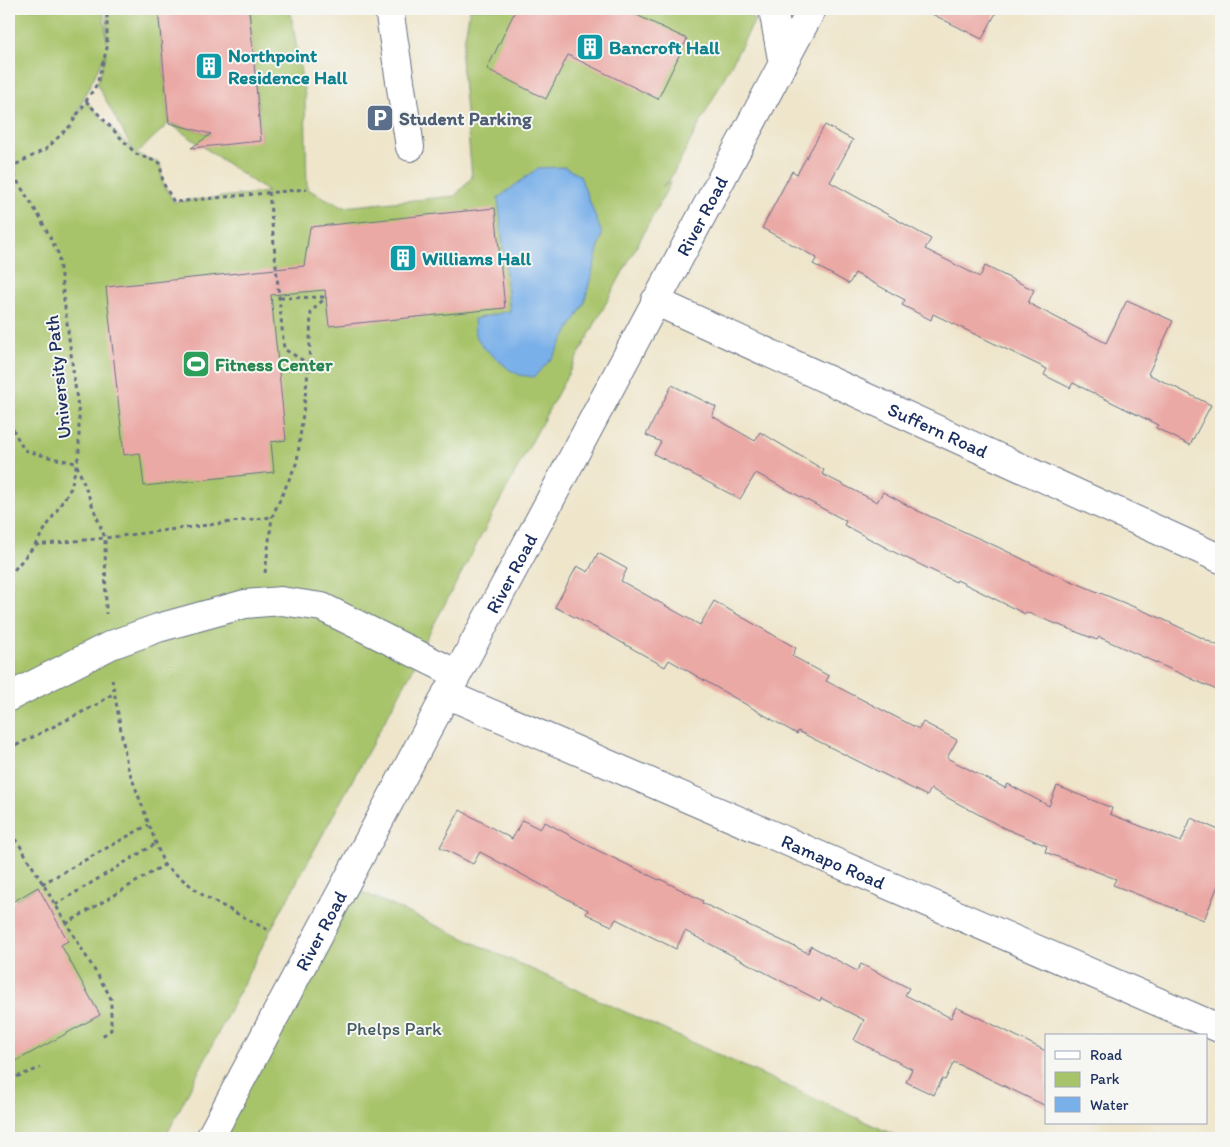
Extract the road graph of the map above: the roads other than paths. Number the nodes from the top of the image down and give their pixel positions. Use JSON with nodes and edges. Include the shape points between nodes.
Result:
{"nodes":[{"id":1,"x":389,"y":9,"type":"edge"},
{"id":2,"x":773,"y":9,"type":"edge"},
{"id":3,"x":812,"y":9,"type":"edge"},
{"id":4,"x":782,"y":65,"type":"junction"},
{"id":5,"x":410,"y":147,"type":"dead end"},
{"id":6,"x":655,"y":301,"type":"junction"},
{"id":7,"x":1221,"y":558,"type":"edge"},
{"id":8,"x":452,"y":684,"type":"junction"},
{"id":9,"x":9,"y":697,"type":"edge"},
{"id":10,"x":1221,"y":1029,"type":"edge"},
{"id":11,"x":210,"y":1138,"type":"edge"}],
"edges":[{"from":1,"to":5,"type":"street"},
{"from":2,"to":4,"type":"street"},
{"from":3,"to":4,"type":"street","name":"River Road"},
{"from":4,"to":6,"type":"street","name":"River Road"},
{"from":6,"to":7,"type":"street","name":"Suffern Road"},
{"from":6,"to":8,"type":"street","name":"River Road"},
{"from":8,"to":9,"type":"street","name":"Ramapo Road","via":[[322,607],[281,601],[245,604],[158,628],[111,645]]},
{"from":8,"to":10,"type":"street","name":"Ramapo Road"},
{"from":8,"to":11,"type":"street","name":"River Road"}]}
